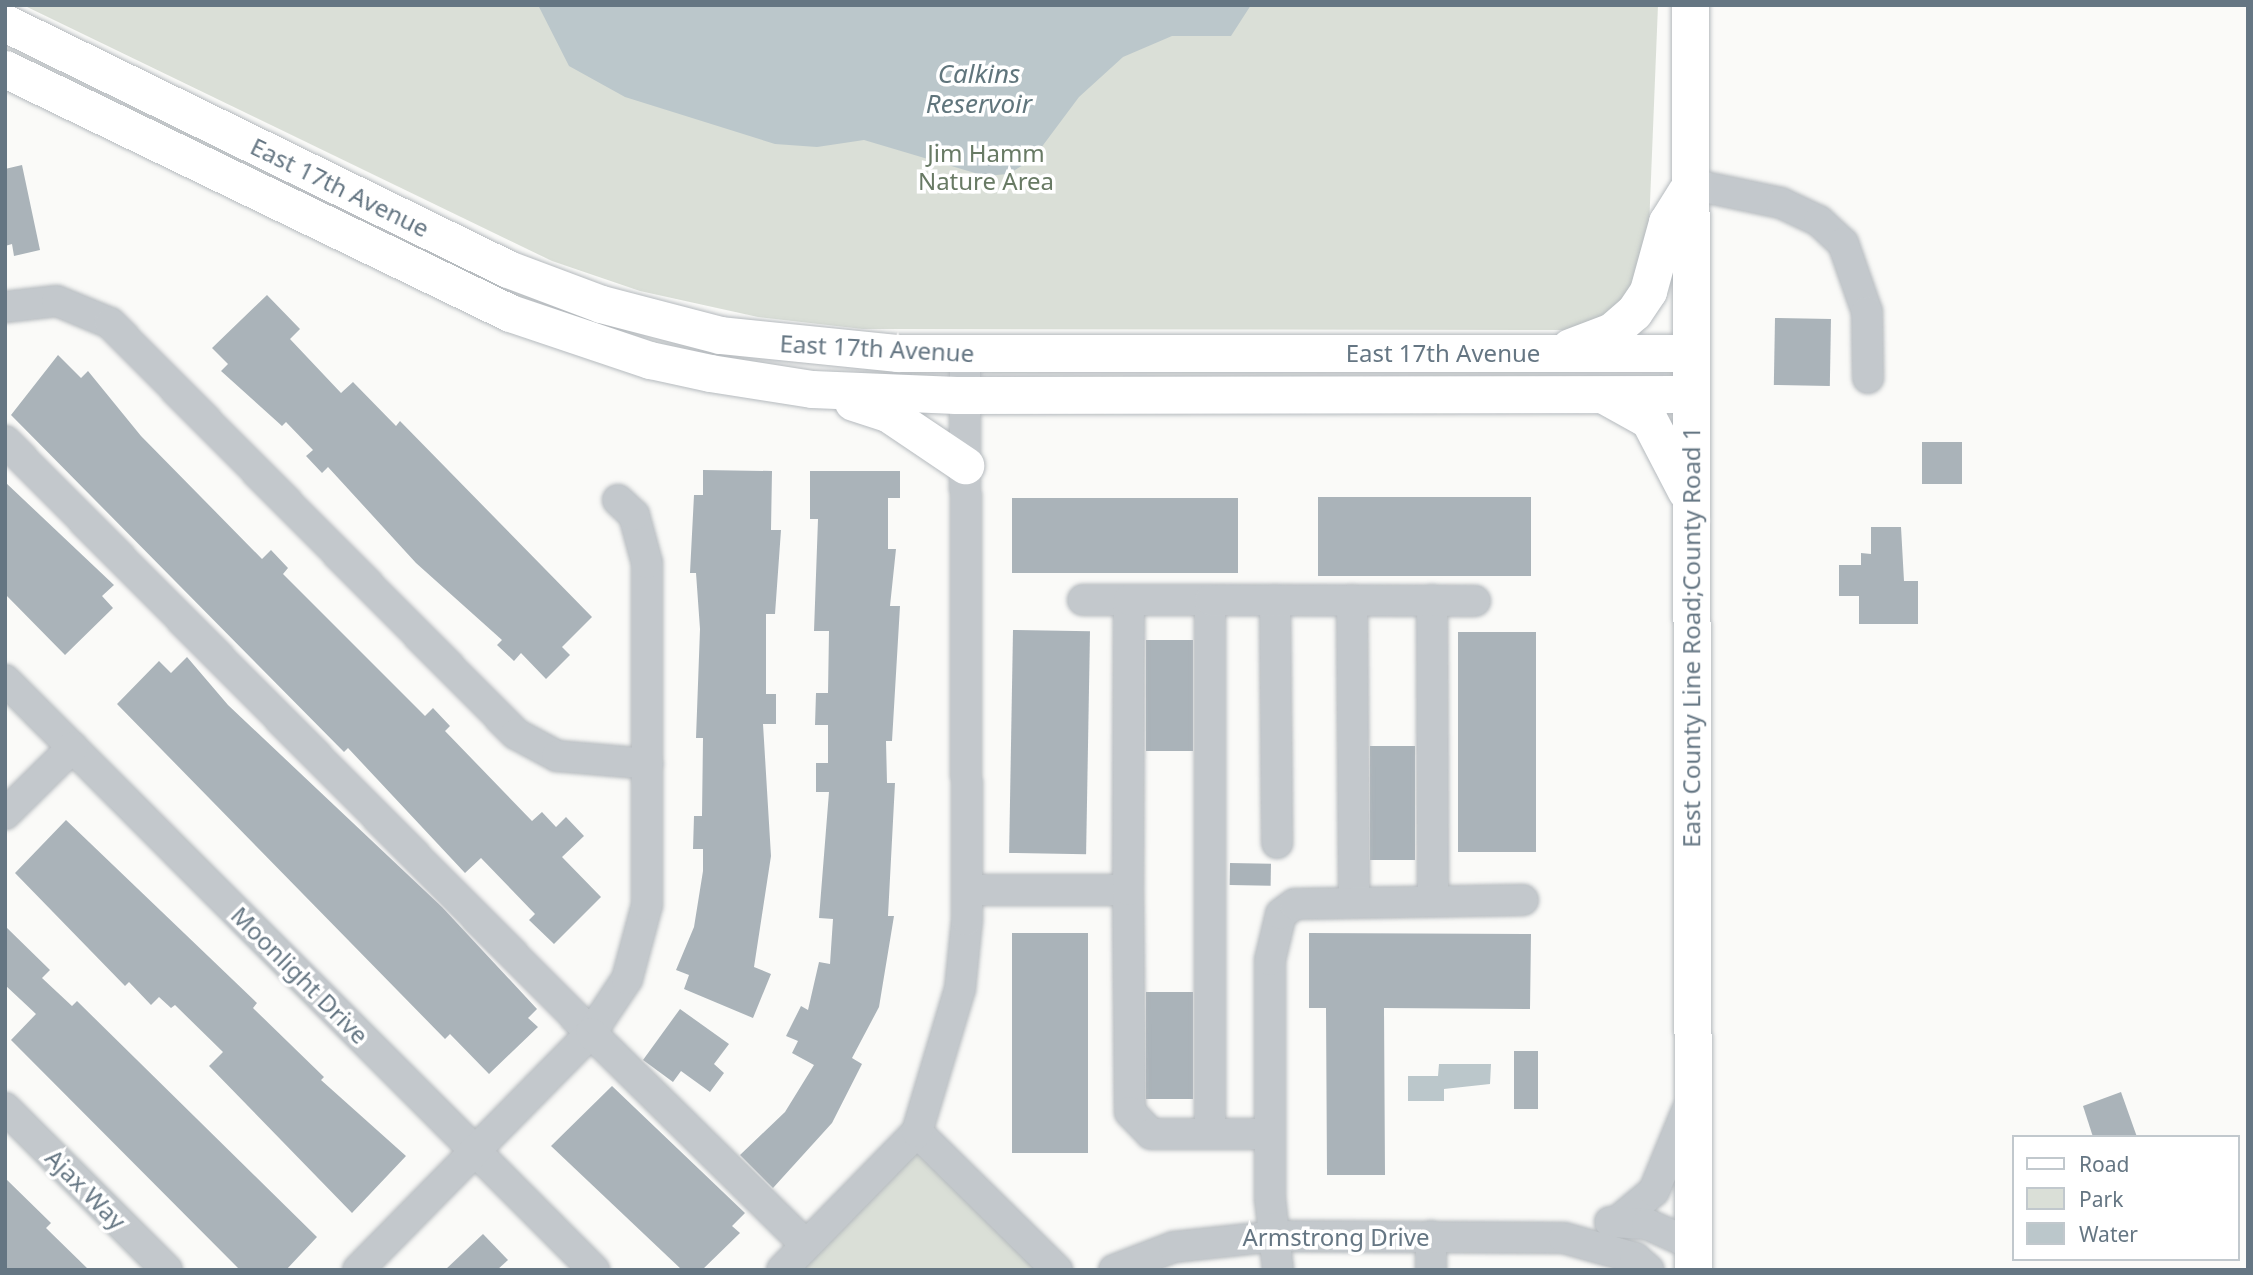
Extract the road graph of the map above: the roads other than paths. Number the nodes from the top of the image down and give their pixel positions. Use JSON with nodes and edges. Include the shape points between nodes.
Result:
{"nodes":[{"id":1,"x":1690,"y":5,"type":"edge"},
{"id":2,"x":5,"y":23,"type":"edge"},
{"id":3,"x":5,"y":69,"type":"edge"},
{"id":4,"x":1690,"y":184,"type":"junction"},
{"id":5,"x":5,"y":307,"type":"edge"},
{"id":6,"x":965,"y":353,"type":"junction"},
{"id":7,"x":1690,"y":353,"type":"junction"},
{"id":8,"x":1538,"y":354,"type":"junction"},
{"id":9,"x":1868,"y":378,"type":"dead end"},
{"id":10,"x":812,"y":388,"type":"junction"},
{"id":11,"x":1690,"y":394,"type":"junction"},
{"id":12,"x":965,"y":395,"type":"junction"},
{"id":13,"x":1601,"y":395,"type":"junction"},
{"id":14,"x":5,"y":441,"type":"edge"},
{"id":15,"x":965,"y":466,"type":"junction"},
{"id":16,"x":618,"y":500,"type":"dead end"},
{"id":17,"x":1691,"y":500,"type":"junction"},
{"id":18,"x":1083,"y":600,"type":"dead end"},
{"id":19,"x":1129,"y":600,"type":"junction"},
{"id":20,"x":1210,"y":600,"type":"junction"},
{"id":21,"x":1275,"y":600,"type":"junction"},
{"id":22,"x":1352,"y":600,"type":"junction"},
{"id":23,"x":1432,"y":600,"type":"junction"},
{"id":24,"x":1475,"y":601,"type":"dead end"},
{"id":25,"x":5,"y":680,"type":"edge"},
{"id":26,"x":73,"y":747,"type":"junction"},
{"id":27,"x":648,"y":764,"type":"junction"},
{"id":28,"x":5,"y":814,"type":"edge"},
{"id":29,"x":1277,"y":843,"type":"dead end"},
{"id":30,"x":967,"y":890,"type":"junction"},
{"id":31,"x":1128,"y":890,"type":"junction"},
{"id":32,"x":1523,"y":900,"type":"dead end"},
{"id":33,"x":1433,"y":901,"type":"junction"},
{"id":34,"x":1354,"y":902,"type":"junction"},
{"id":35,"x":591,"y":1033,"type":"junction"},
{"id":36,"x":1692,"y":1097,"type":"junction"},
{"id":37,"x":5,"y":1108,"type":"edge"},
{"id":38,"x":917,"y":1132,"type":"junction"},
{"id":39,"x":1210,"y":1134,"type":"junction"},
{"id":40,"x":1270,"y":1134,"type":"junction"},
{"id":41,"x":476,"y":1151,"type":"junction"},
{"id":42,"x":1619,"y":1220,"type":"junction"},
{"id":43,"x":1277,"y":1236,"type":"junction"},
{"id":44,"x":1431,"y":1237,"type":"junction"},
{"id":45,"x":1564,"y":1238,"type":"junction"},
{"id":46,"x":806,"y":1245,"type":"junction"},
{"id":47,"x":1693,"y":1257,"type":"edge"},
{"id":48,"x":157,"y":1266,"type":"edge"},
{"id":49,"x":358,"y":1270,"type":"edge"},
{"id":50,"x":594,"y":1270,"type":"edge"},
{"id":51,"x":782,"y":1270,"type":"edge"},
{"id":52,"x":1057,"y":1270,"type":"edge"},
{"id":53,"x":1114,"y":1270,"type":"edge"},
{"id":54,"x":1278,"y":1270,"type":"edge"},
{"id":55,"x":1431,"y":1270,"type":"edge"},
{"id":56,"x":1649,"y":1270,"type":"edge"}],
"edges":[{"from":1,"to":4,"type":"main road","name":"East County Line Road;County Road 1"},
{"from":2,"to":6,"type":"main road","name":"East 17th Avenue","via":[[561,290],[676,325],[780,344]]},
{"from":3,"to":10,"type":"main road","name":"East 17th Avenue","via":[[520,317],[650,360]]},
{"from":4,"to":7,"type":"main road","name":"East County Line Road;County Road 1"},
{"from":4,"to":8,"type":"main road","via":[[1667,222],[1648,291],[1634,312],[1612,331]]},
{"from":4,"to":9,"type":"street","via":[[1781,203],[1819,221],[1843,243],[1867,312]]},
{"from":5,"to":27,"type":"street","via":[[57,301],[110,323],[534,747],[584,762]]},
{"from":6,"to":8,"type":"main road","name":"East 17th Avenue"},
{"from":6,"to":12,"type":"street"},
{"from":7,"to":8,"type":"main road","name":"East 17th Avenue"},
{"from":7,"to":11,"type":"main road","name":"East County Line Road;County Road 1"},
{"from":10,"to":12,"type":"main road","name":"East 17th Avenue"},
{"from":10,"to":15,"type":"main road","via":[[889,414]]},
{"from":11,"to":13,"type":"main road","name":"East 17th Avenue"},
{"from":11,"to":17,"type":"main road","name":"East County Line Road;County Road 1"},
{"from":12,"to":13,"type":"main road","name":"East 17th Avenue"},
{"from":12,"to":15,"type":"street"},
{"from":13,"to":17,"type":"main road","via":[[1623,400],[1649,420]]},
{"from":14,"to":35,"type":"street"},
{"from":15,"to":30,"type":"street"},
{"from":16,"to":27,"type":"street","via":[[634,515],[647,563]]},
{"from":17,"to":36,"type":"main road","name":"East County Line Road;County Road 1"},
{"from":18,"to":19,"type":"street"},
{"from":19,"to":20,"type":"street"},
{"from":19,"to":31,"type":"street"},
{"from":20,"to":21,"type":"street"},
{"from":20,"to":39,"type":"street"},
{"from":21,"to":22,"type":"street"},
{"from":21,"to":29,"type":"street"},
{"from":22,"to":23,"type":"street"},
{"from":22,"to":34,"type":"street"},
{"from":23,"to":24,"type":"street"},
{"from":23,"to":33,"type":"street"},
{"from":25,"to":26,"type":"street","name":"Moonlight Drive"},
{"from":26,"to":28,"type":"street"},
{"from":26,"to":41,"type":"street","name":"Moonlight Drive"},
{"from":27,"to":35,"type":"street","via":[[643,930],[627,979]]},
{"from":30,"to":31,"type":"street"},
{"from":30,"to":38,"type":"street","via":[[960,989]]},
{"from":31,"to":39,"type":"street","via":[[1130,1112],[1151,1134]]},
{"from":32,"to":33,"type":"street"},
{"from":33,"to":34,"type":"street"},
{"from":34,"to":40,"type":"street","via":[[1295,904],[1272,930]]},
{"from":35,"to":41,"type":"street"},
{"from":35,"to":46,"type":"street"},
{"from":36,"to":42,"type":"street","name":"Armstrong Drive","via":[[1654,1191]]},
{"from":36,"to":47,"type":"main road","name":"East County Line Road;County Road 1"},
{"from":37,"to":48,"type":"street","name":"Ajax Way"},
{"from":38,"to":46,"type":"street"},
{"from":38,"to":52,"type":"street"},
{"from":39,"to":40,"type":"street"},
{"from":40,"to":43,"type":"street","via":[[1270,1199]]},
{"from":41,"to":49,"type":"street"},
{"from":41,"to":50,"type":"street","name":"Moonlight Drive"},
{"from":42,"to":45,"type":"street","name":"Armstrong Drive"},
{"from":42,"to":47,"type":"street","name":"Armstrong Drive","via":[[1647,1224]]},
{"from":43,"to":44,"type":"street","name":"Armstrong Drive"},
{"from":43,"to":53,"type":"street","name":"Armstrong Drive","via":[[1174,1247]]},
{"from":43,"to":54,"type":"street"},
{"from":44,"to":45,"type":"street","name":"Armstrong Drive"},
{"from":44,"to":55,"type":"street"},
{"from":45,"to":56,"type":"street","name":"Armstrong Drive","via":[[1635,1258]]},
{"from":46,"to":51,"type":"street"}]}
